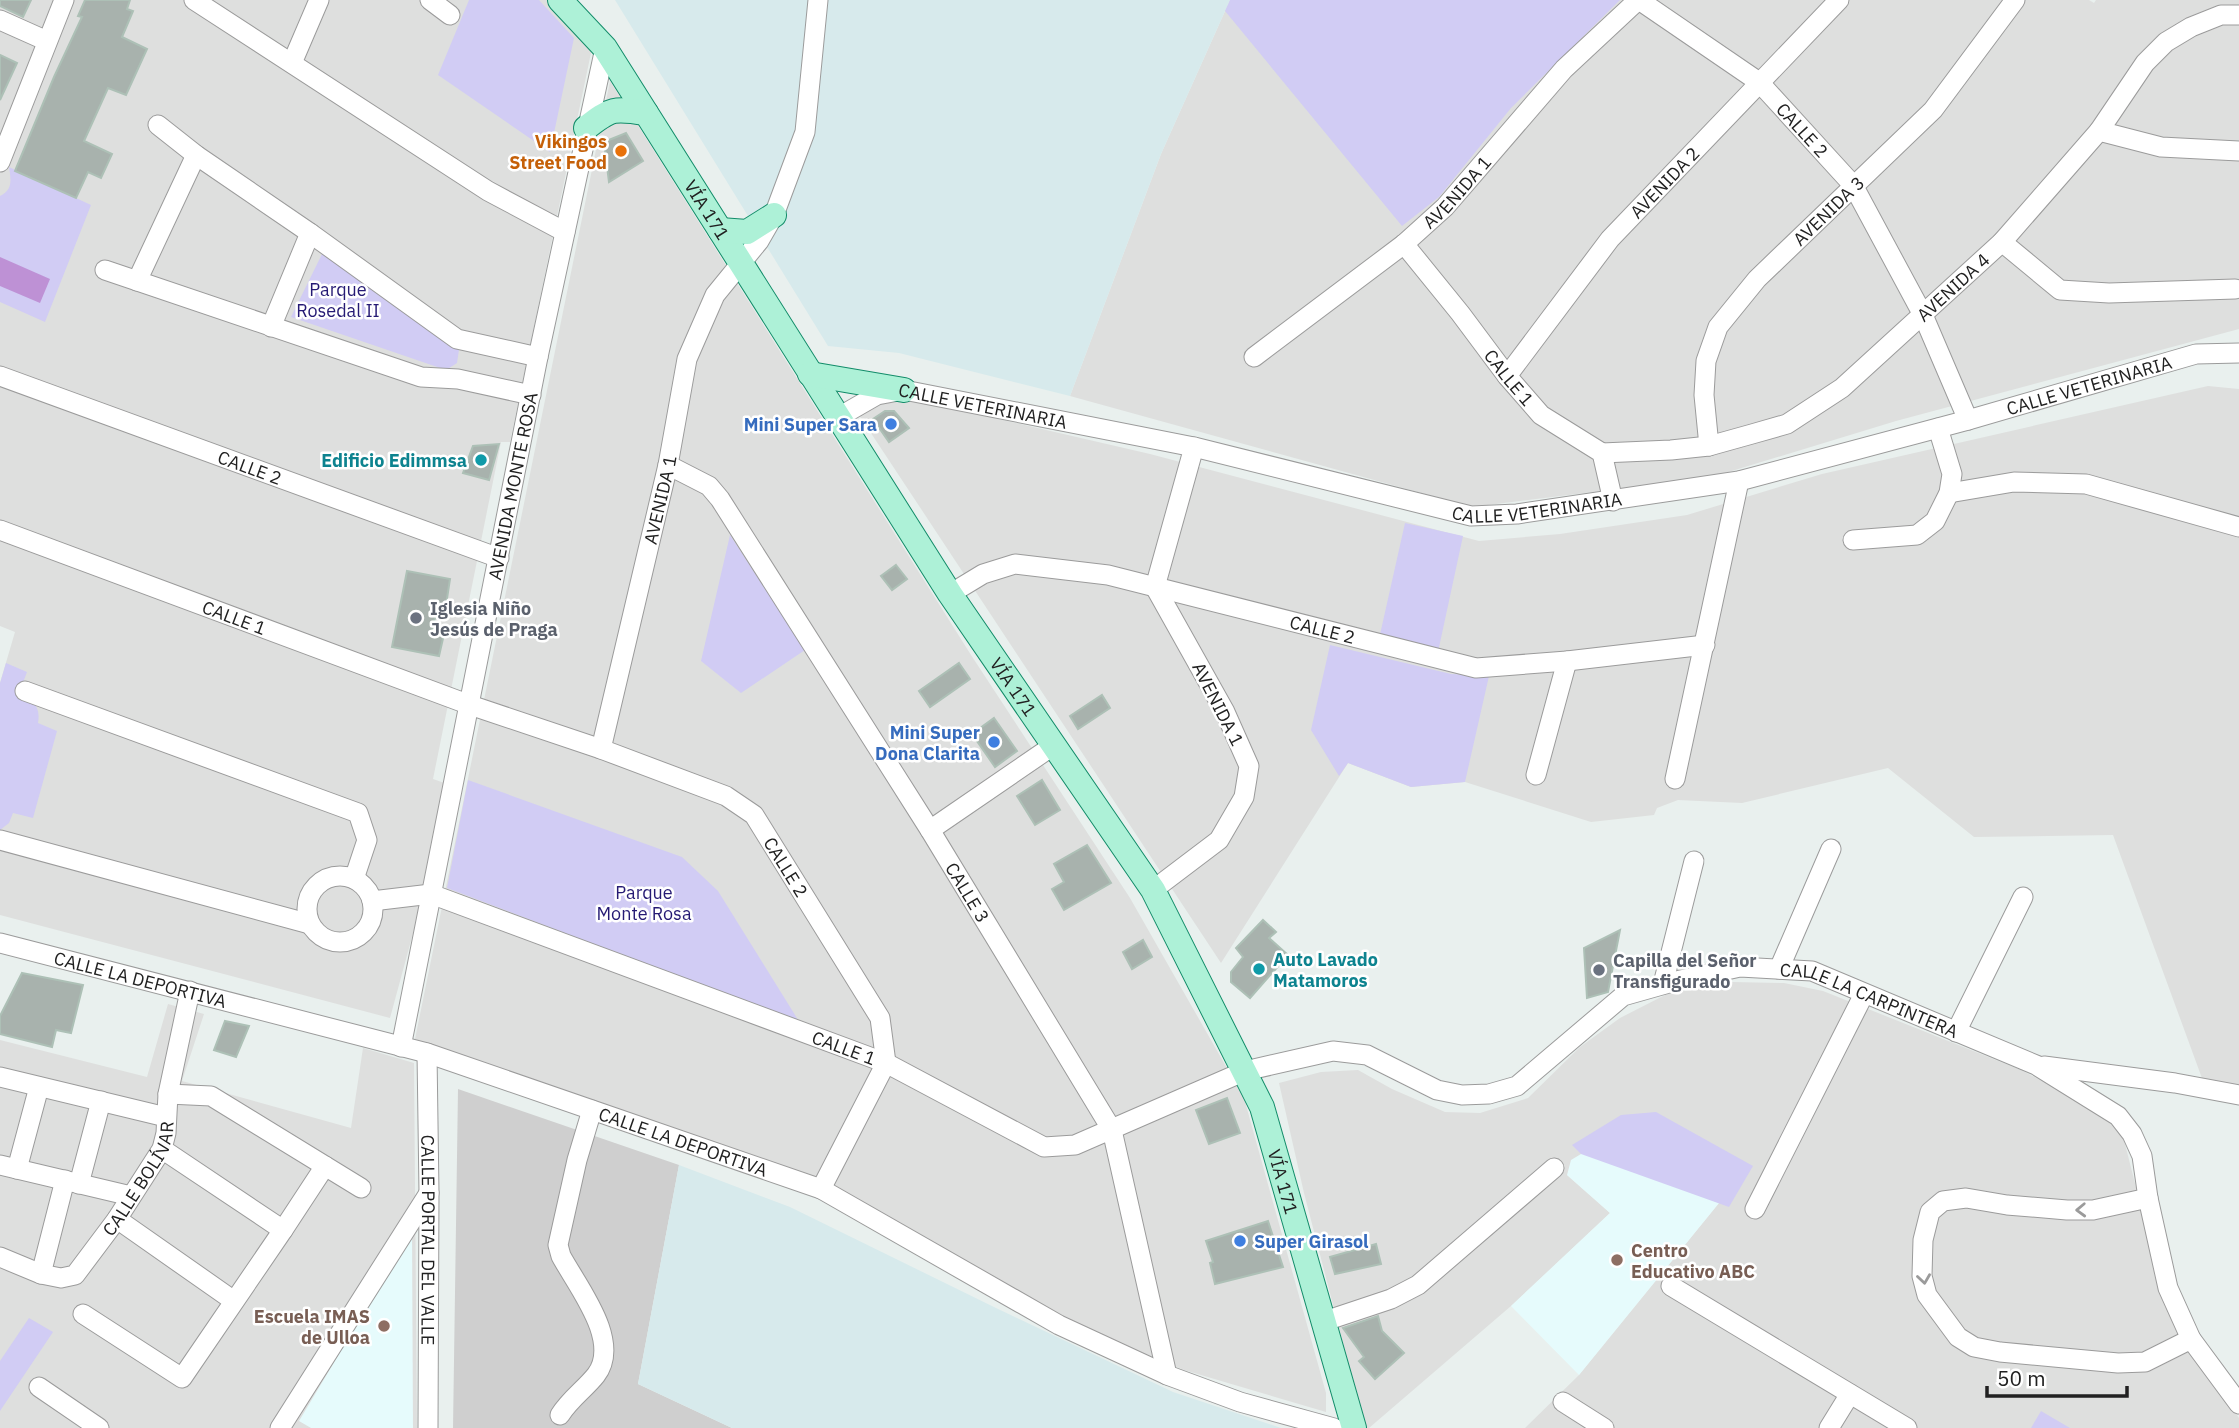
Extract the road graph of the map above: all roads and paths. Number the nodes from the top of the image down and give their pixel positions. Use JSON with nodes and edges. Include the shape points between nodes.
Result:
{"nodes":[{"id":1,"x":64,"y":0,"type":"edge"},
{"id":2,"x":194,"y":0,"type":"edge"},
{"id":3,"x":320,"y":0,"type":"edge"},
{"id":4,"x":430,"y":0,"type":"edge"},
{"id":5,"x":560,"y":0,"type":"edge"},
{"id":6,"x":818,"y":0,"type":"edge"},
{"id":7,"x":1638,"y":0,"type":"edge"},
{"id":8,"x":1839,"y":0,"type":"edge"},
{"id":9,"x":2015,"y":0,"type":"edge"},
{"id":10,"x":450,"y":15,"type":"dead end"},
{"id":11,"x":2239,"y":15,"type":"edge"},
{"id":12,"x":0,"y":20,"type":"edge"},
{"id":13,"x":47,"y":40,"type":"junction"},
{"id":14,"x":605,"y":48,"type":"junction"},
{"id":15,"x":292,"y":63,"type":"junction"},
{"id":16,"x":1759,"y":82,"type":"junction"},
{"id":17,"x":646,"y":113,"type":"junction"},
{"id":18,"x":158,"y":125,"type":"dead end"},
{"id":19,"x":586,"y":128,"type":"junction"},
{"id":20,"x":2099,"y":131,"type":"junction"},
{"id":21,"x":2239,"y":151,"type":"edge"},
{"id":22,"x":196,"y":155,"type":"junction"},
{"id":23,"x":0,"y":162,"type":"edge"},
{"id":24,"x":1853,"y":185,"type":"junction"},
{"id":25,"x":774,"y":215,"type":"junction"},
{"id":26,"x":720,"y":230,"type":"junction"},
{"id":27,"x":565,"y":232,"type":"junction"},
{"id":28,"x":310,"y":233,"type":"junction"},
{"id":29,"x":2002,"y":242,"type":"junction"},
{"id":30,"x":1404,"y":244,"type":"junction"},
{"id":31,"x":742,"y":264,"type":"junction"},
{"id":32,"x":105,"y":271,"type":"dead end"},
{"id":33,"x":137,"y":281,"type":"junction"},
{"id":34,"x":2235,"y":289,"type":"dead end"},
{"id":35,"x":1923,"y":315,"type":"junction"},
{"id":36,"x":271,"y":327,"type":"junction"},
{"id":37,"x":2239,"y":353,"type":"edge"},
{"id":38,"x":538,"y":357,"type":"junction"},
{"id":39,"x":1254,"y":357,"type":"dead end"},
{"id":40,"x":810,"y":373,"type":"junction"},
{"id":41,"x":0,"y":376,"type":"edge"},
{"id":42,"x":1507,"y":376,"type":"junction"},
{"id":43,"x":904,"y":390,"type":"junction"},
{"id":44,"x":531,"y":395,"type":"junction"},
{"id":45,"x":837,"y":418,"type":"junction"},
{"id":46,"x":1968,"y":420,"type":"junction"},
{"id":47,"x":1938,"y":428,"type":"junction"},
{"id":48,"x":1709,"y":446,"type":"junction"},
{"id":49,"x":1194,"y":447,"type":"junction"},
{"id":50,"x":1602,"y":453,"type":"junction"},
{"id":51,"x":668,"y":465,"type":"junction"},
{"id":52,"x":1739,"y":481,"type":"junction"},
{"id":53,"x":1949,"y":493,"type":"junction"},
{"id":54,"x":1614,"y":501,"type":"junction"},
{"id":55,"x":2239,"y":527,"type":"edge"},
{"id":56,"x":0,"y":530,"type":"edge"},
{"id":57,"x":1853,"y":540,"type":"dead end"},
{"id":58,"x":499,"y":558,"type":"junction"},
{"id":59,"x":1155,"y":587,"type":"junction"},
{"id":60,"x":950,"y":594,"type":"junction"},
{"id":61,"x":1705,"y":645,"type":"junction"},
{"id":62,"x":1567,"y":661,"type":"junction"},
{"id":63,"x":25,"y":691,"type":"dead end"},
{"id":64,"x":470,"y":705,"type":"junction"},
{"id":65,"x":1054,"y":745,"type":"junction"},
{"id":66,"x":601,"y":749,"type":"junction"},
{"id":67,"x":1535,"y":775,"type":"dead end"},
{"id":68,"x":1675,"y":779,"type":"dead end"},
{"id":69,"x":930,"y":830,"type":"junction"},
{"id":70,"x":0,"y":840,"type":"edge"},
{"id":71,"x":1831,"y":849,"type":"dead end"},
{"id":72,"x":1694,"y":860,"type":"dead end"},
{"id":73,"x":354,"y":879,"type":"junction"},
{"id":74,"x":1153,"y":890,"type":"junction"},
{"id":75,"x":431,"y":894,"type":"junction"},
{"id":76,"x":2023,"y":897,"type":"dead end"},
{"id":77,"x":372,"y":901,"type":"junction"},
{"id":78,"x":310,"y":924,"type":"junction"},
{"id":79,"x":0,"y":943,"type":"edge"},
{"id":80,"x":1779,"y":970,"type":"junction"},
{"id":81,"x":1663,"y":984,"type":"junction"},
{"id":82,"x":190,"y":991,"type":"junction"},
{"id":83,"x":1864,"y":994,"type":"junction"},
{"id":84,"x":1956,"y":1032,"type":"junction"},
{"id":85,"x":401,"y":1046,"type":"junction"},
{"id":86,"x":427,"y":1053,"type":"junction"},
{"id":87,"x":886,"y":1063,"type":"junction"},
{"id":88,"x":2036,"y":1065,"type":"junction"},
{"id":89,"x":1245,"y":1071,"type":"junction"},
{"id":90,"x":0,"y":1077,"type":"edge"},
{"id":91,"x":39,"y":1087,"type":"junction"},
{"id":92,"x":168,"y":1094,"type":"junction"},
{"id":93,"x":2239,"y":1095,"type":"edge"},
{"id":94,"x":101,"y":1101,"type":"junction"},
{"id":95,"x":592,"y":1110,"type":"junction"},
{"id":96,"x":166,"y":1116,"type":"junction"},
{"id":97,"x":1112,"y":1130,"type":"junction"},
{"id":98,"x":162,"y":1149,"type":"junction"},
{"id":99,"x":326,"y":1166,"type":"junction"},
{"id":100,"x":5,"y":1168,"type":"edge"},
{"id":101,"x":1554,"y":1168,"type":"dead end"},
{"id":102,"x":72,"y":1182,"type":"junction"},
{"id":103,"x":361,"y":1188,"type":"dead end"},
{"id":104,"x":821,"y":1189,"type":"junction"},
{"id":105,"x":429,"y":1193,"type":"junction"},
{"id":106,"x":131,"y":1196,"type":"junction"},
{"id":107,"x":2148,"y":1198,"type":"junction"},
{"id":108,"x":1755,"y":1209,"type":"dead end"},
{"id":109,"x":117,"y":1219,"type":"junction"},
{"id":110,"x":283,"y":1230,"type":"junction"},
{"id":111,"x":0,"y":1257,"type":"edge"},
{"id":112,"x":41,"y":1274,"type":"junction"},
{"id":113,"x":1671,"y":1286,"type":"dead end"},
{"id":114,"x":234,"y":1301,"type":"junction"},
{"id":115,"x":83,"y":1314,"type":"dead end"},
{"id":116,"x":1325,"y":1321,"type":"junction"},
{"id":117,"x":2191,"y":1339,"type":"junction"},
{"id":118,"x":1167,"y":1375,"type":"junction"},
{"id":119,"x":39,"y":1387,"type":"dead end"},
{"id":120,"x":1850,"y":1394,"type":"junction"},
{"id":121,"x":1563,"y":1402,"type":"dead end"},
{"id":122,"x":2239,"y":1404,"type":"edge"},
{"id":123,"x":560,"y":1415,"type":"dead end"},
{"id":124,"x":99,"y":1428,"type":"edge"},
{"id":125,"x":280,"y":1428,"type":"edge"},
{"id":126,"x":428,"y":1428,"type":"edge"},
{"id":127,"x":1334,"y":1428,"type":"edge"},
{"id":128,"x":1354,"y":1428,"type":"edge"},
{"id":129,"x":1604,"y":1428,"type":"edge"},
{"id":130,"x":1829,"y":1428,"type":"edge"},
{"id":131,"x":1907,"y":1428,"type":"edge"}],
"edges":[{"from":1,"to":13,"type":"street"},
{"from":2,"to":15,"type":"street"},
{"from":3,"to":15,"type":"street"},
{"from":4,"to":10,"type":"street"},
{"from":5,"to":14,"type":"main road","name":"VÍA 171"},
{"from":6,"to":25,"type":"street","name":"AVENIDA 1","via":[[805,132]]},
{"from":7,"to":16,"type":"street","name":"CALLE 2"},
{"from":7,"to":30,"type":"street","name":"AVENIDA 1","via":[[1564,69],[1445,207]]},
{"from":8,"to":16,"type":"street","name":"AVENIDA 2"},
{"from":9,"to":24,"type":"street","name":"AVENIDA 3","via":[[1933,110]]},
{"from":11,"to":20,"type":"street","name":"AVENIDA 4","via":[[2221,15],[2166,41],[2145,63]]},
{"from":12,"to":13,"type":"street"},
{"from":13,"to":23,"type":"street"},
{"from":14,"to":17,"type":"main road","name":"VÍA 171"},
{"from":14,"to":19,"type":"street","name":"AVENIDA MONTE ROSA"},
{"from":15,"to":27,"type":"street","via":[[488,191]]},
{"from":16,"to":24,"type":"street","name":"CALLE 2"},
{"from":16,"to":42,"type":"street","name":"AVENIDA 2","via":[[1610,239]]},
{"from":17,"to":19,"type":"main road","via":[[621,109],[604,113]]},
{"from":17,"to":26,"type":"main road","name":"VÍA 171"},
{"from":18,"to":22,"type":"street"},
{"from":19,"to":27,"type":"street","name":"AVENIDA MONTE ROSA"},
{"from":20,"to":21,"type":"street","via":[[2161,147]]},
{"from":20,"to":29,"type":"street","name":"AVENIDA 4"},
{"from":22,"to":28,"type":"street"},
{"from":22,"to":33,"type":"street"},
{"from":24,"to":35,"type":"street","name":"CALLE 2"},
{"from":24,"to":48,"type":"street","name":"AVENIDA 3","via":[[1757,279],[1718,327],[1706,361]]},
{"from":25,"to":26,"type":"main road","via":[[747,232]]},
{"from":25,"to":31,"type":"street","name":"AVENIDA 1"},
{"from":26,"to":31,"type":"main road","name":"VÍA 171"},
{"from":27,"to":38,"type":"street","name":"AVENIDA MONTE ROSA"},
{"from":28,"to":36,"type":"street"},
{"from":28,"to":38,"type":"street","via":[[457,339]]},
{"from":29,"to":34,"type":"street","via":[[2060,290]]},
{"from":29,"to":35,"type":"street","name":"AVENIDA 4"},
{"from":30,"to":39,"type":"street","name":"AVENIDA 1"},
{"from":30,"to":42,"type":"street","name":"CALLE 1"},
{"from":31,"to":40,"type":"main road","name":"VÍA 171"},
{"from":31,"to":51,"type":"street","name":"AVENIDA 1","via":[[715,295],[687,359]]},
{"from":32,"to":33,"type":"street"},
{"from":33,"to":36,"type":"street"},
{"from":35,"to":46,"type":"street","name":"CALLE 2"},
{"from":35,"to":48,"type":"street","name":"AVENIDA 4","via":[[1842,388],[1787,424]]},
{"from":36,"to":44,"type":"street","via":[[421,377],[458,379]]},
{"from":37,"to":46,"type":"street","name":"CALLE VETERINARIA","via":[[2196,354]]},
{"from":38,"to":44,"type":"street","name":"AVENIDA MONTE ROSA"},
{"from":40,"to":43,"type":"main road"},
{"from":40,"to":45,"type":"main road","name":"VÍA 171"},
{"from":41,"to":58,"type":"street","name":"CALLE 2"},
{"from":42,"to":50,"type":"street","name":"CALLE 1","via":[[1541,415]]},
{"from":43,"to":45,"type":"street","name":"CALLE VETERINARIA","via":[[877,395]]},
{"from":43,"to":49,"type":"street","name":"CALLE VETERINARIA"},
{"from":44,"to":58,"type":"street","name":"AVENIDA MONTE ROSA"},
{"from":45,"to":60,"type":"main road","name":"VÍA 171"},
{"from":46,"to":47,"type":"street","name":"CALLE VETERINARIA"},
{"from":47,"to":52,"type":"street","name":"CALLE VETERINARIA"},
{"from":47,"to":53,"type":"street","via":[[1952,474]]},
{"from":48,"to":50,"type":"street","name":"AVENIDA 4"},
{"from":49,"to":54,"type":"street","name":"CALLE VETERINARIA","via":[[1471,516]]},
{"from":49,"to":59,"type":"street"},
{"from":50,"to":54,"type":"street"},
{"from":51,"to":66,"type":"street","name":"AVENIDA 1"},
{"from":51,"to":69,"type":"street","name":"CALLE 3","via":[[709,486],[720,499]]},
{"from":52,"to":54,"type":"street","name":"CALLE VETERINARIA"},
{"from":52,"to":61,"type":"street"},
{"from":53,"to":55,"type":"street","via":[[2014,482],[2086,484]]},
{"from":53,"to":57,"type":"street","via":[[1935,521],[1917,535]]},
{"from":56,"to":64,"type":"street","name":"CALLE 1"},
{"from":58,"to":64,"type":"street","name":"AVENIDA MONTE ROSA"},
{"from":59,"to":60,"type":"street","name":"CALLE 2","via":[[1108,575],[1015,564],[984,574]]},
{"from":59,"to":62,"type":"street","name":"CALLE 2","via":[[1476,668]]},
{"from":59,"to":74,"type":"street","name":"AVENIDA 1","via":[[1225,712],[1249,766],[1244,797],[1219,840]]},
{"from":60,"to":65,"type":"main road","name":"VÍA 171"},
{"from":61,"to":62,"type":"street","name":"CALLE 2"},
{"from":61,"to":68,"type":"street"},
{"from":62,"to":67,"type":"street"},
{"from":63,"to":73,"type":"street","via":[[358,813],[367,840]]},
{"from":64,"to":66,"type":"street","name":"CALLE 2"},
{"from":64,"to":75,"type":"street","name":"AVENIDA MONTE ROSA"},
{"from":65,"to":69,"type":"street"},
{"from":65,"to":74,"type":"main road","name":"VÍA 171"},
{"from":66,"to":87,"type":"street","name":"CALLE 2","via":[[726,796],[754,815],[880,1018]]},
{"from":69,"to":97,"type":"street","name":"CALLE 3"},
{"from":70,"to":78,"type":"street"},
{"from":71,"to":80,"type":"street"},
{"from":72,"to":81,"type":"street"},
{"from":73,"to":77,"type":"street"},
{"from":73,"to":78,"type":"street","via":[[331,878],[313,891],[308,902]]},
{"from":74,"to":89,"type":"main road","name":"VÍA 171"},
{"from":75,"to":77,"type":"street"},
{"from":75,"to":85,"type":"street","name":"AVENIDA MONTE ROSA"},
{"from":75,"to":87,"type":"street","name":"CALLE 1"},
{"from":76,"to":84,"type":"street"},
{"from":77,"to":78,"type":"street","via":[[372,917],[365,931],[346,942],[324,939]]},
{"from":79,"to":82,"type":"street","name":"CALLE LA DEPORTIVA"},
{"from":80,"to":81,"type":"street","name":"CALLE LA CARPINTERA","via":[[1740,967]]},
{"from":80,"to":83,"type":"street","name":"CALLE LA CARPINTERA","via":[[1812,971]]},
{"from":81,"to":89,"type":"street","name":"CALLE LA CARPINTERA","via":[[1623,996],[1517,1086],[1489,1094],[1437,1090],[1367,1055],[1333,1051]]},
{"from":82,"to":85,"type":"street","name":"CALLE LA DEPORTIVA"},
{"from":82,"to":92,"type":"street","name":"CALLE BOLÍVAR"},
{"from":83,"to":84,"type":"street","name":"CALLE LA CARPINTERA"},
{"from":83,"to":108,"type":"street"},
{"from":84,"to":88,"type":"street","name":"CALLE LA CARPINTERA"},
{"from":85,"to":86,"type":"street","name":"CALLE LA DEPORTIVA"},
{"from":86,"to":95,"type":"street","name":"CALLE LA DEPORTIVA"},
{"from":86,"to":105,"type":"street","name":"CALLE PORTAL DEL VALLE"},
{"from":87,"to":97,"type":"street","name":"CALLE 1","via":[[1044,1147],[1075,1145]]},
{"from":87,"to":104,"type":"street"},
{"from":88,"to":93,"type":"street"},
{"from":88,"to":107,"type":"street","name":"CALLE LA CARPINTERA","via":[[2118,1116],[2142,1156]]},
{"from":89,"to":97,"type":"street","name":"CALLE 1"},
{"from":89,"to":116,"type":"main road","name":"VÍA 171","via":[[1262,1107]]},
{"from":90,"to":91,"type":"street"},
{"from":91,"to":94,"type":"street"},
{"from":91,"to":100,"type":"street"},
{"from":92,"to":96,"type":"street","name":"CALLE BOLÍVAR"},
{"from":92,"to":99,"type":"street","via":[[211,1096]]},
{"from":94,"to":96,"type":"street"},
{"from":94,"to":102,"type":"street"},
{"from":95,"to":104,"type":"street","name":"CALLE LA DEPORTIVA"},
{"from":95,"to":123,"type":"street","via":[[558,1245],[603,1333],[603,1364]]},
{"from":96,"to":98,"type":"street","name":"CALLE BOLÍVAR"},
{"from":97,"to":118,"type":"street","name":"CALLE 3"},
{"from":98,"to":106,"type":"street","name":"CALLE BOLÍVAR"},
{"from":98,"to":110,"type":"street"},
{"from":99,"to":103,"type":"street"},
{"from":99,"to":110,"type":"street"},
{"from":100,"to":102,"type":"street"},
{"from":101,"to":116,"type":"street","via":[[1418,1285]]},
{"from":102,"to":106,"type":"street"},
{"from":102,"to":112,"type":"street"},
{"from":104,"to":118,"type":"street","name":"CALLE LA DEPORTIVA","via":[[1059,1325]]},
{"from":105,"to":125,"type":"street"},
{"from":105,"to":126,"type":"street","name":"CALLE PORTAL DEL VALLE"},
{"from":106,"to":109,"type":"street","name":"CALLE BOLÍVAR"},
{"from":107,"to":117,"type":"street","name":"CALLE LA CARPINTERA","via":[[2168,1288]]},
{"from":107,"to":117,"type":"street","one_way":true,"via":[[2093,1210],[1966,1198],[1943,1202],[1930,1212],[1923,1240],[1922,1276],[1927,1295],[1958,1336],[1974,1347],[2000,1352],[2145,1362]]},
{"from":109,"to":112,"type":"street","name":"CALLE BOLÍVAR","via":[[75,1275]]},
{"from":109,"to":114,"type":"street"},
{"from":110,"to":114,"type":"street"},
{"from":111,"to":112,"type":"street","name":"CALLE BOLÍVAR"},
{"from":113,"to":120,"type":"street"},
{"from":114,"to":115,"type":"street","via":[[182,1378]]},
{"from":116,"to":128,"type":"main road","name":"VÍA 171"},
{"from":117,"to":122,"type":"street","name":"CALLE LA CARPINTERA"},
{"from":118,"to":127,"type":"street","name":"CALLE LA DEPORTIVA","via":[[1240,1402]]},
{"from":119,"to":124,"type":"street"},
{"from":120,"to":130,"type":"street"},
{"from":120,"to":131,"type":"street"},
{"from":121,"to":129,"type":"street"}]}
